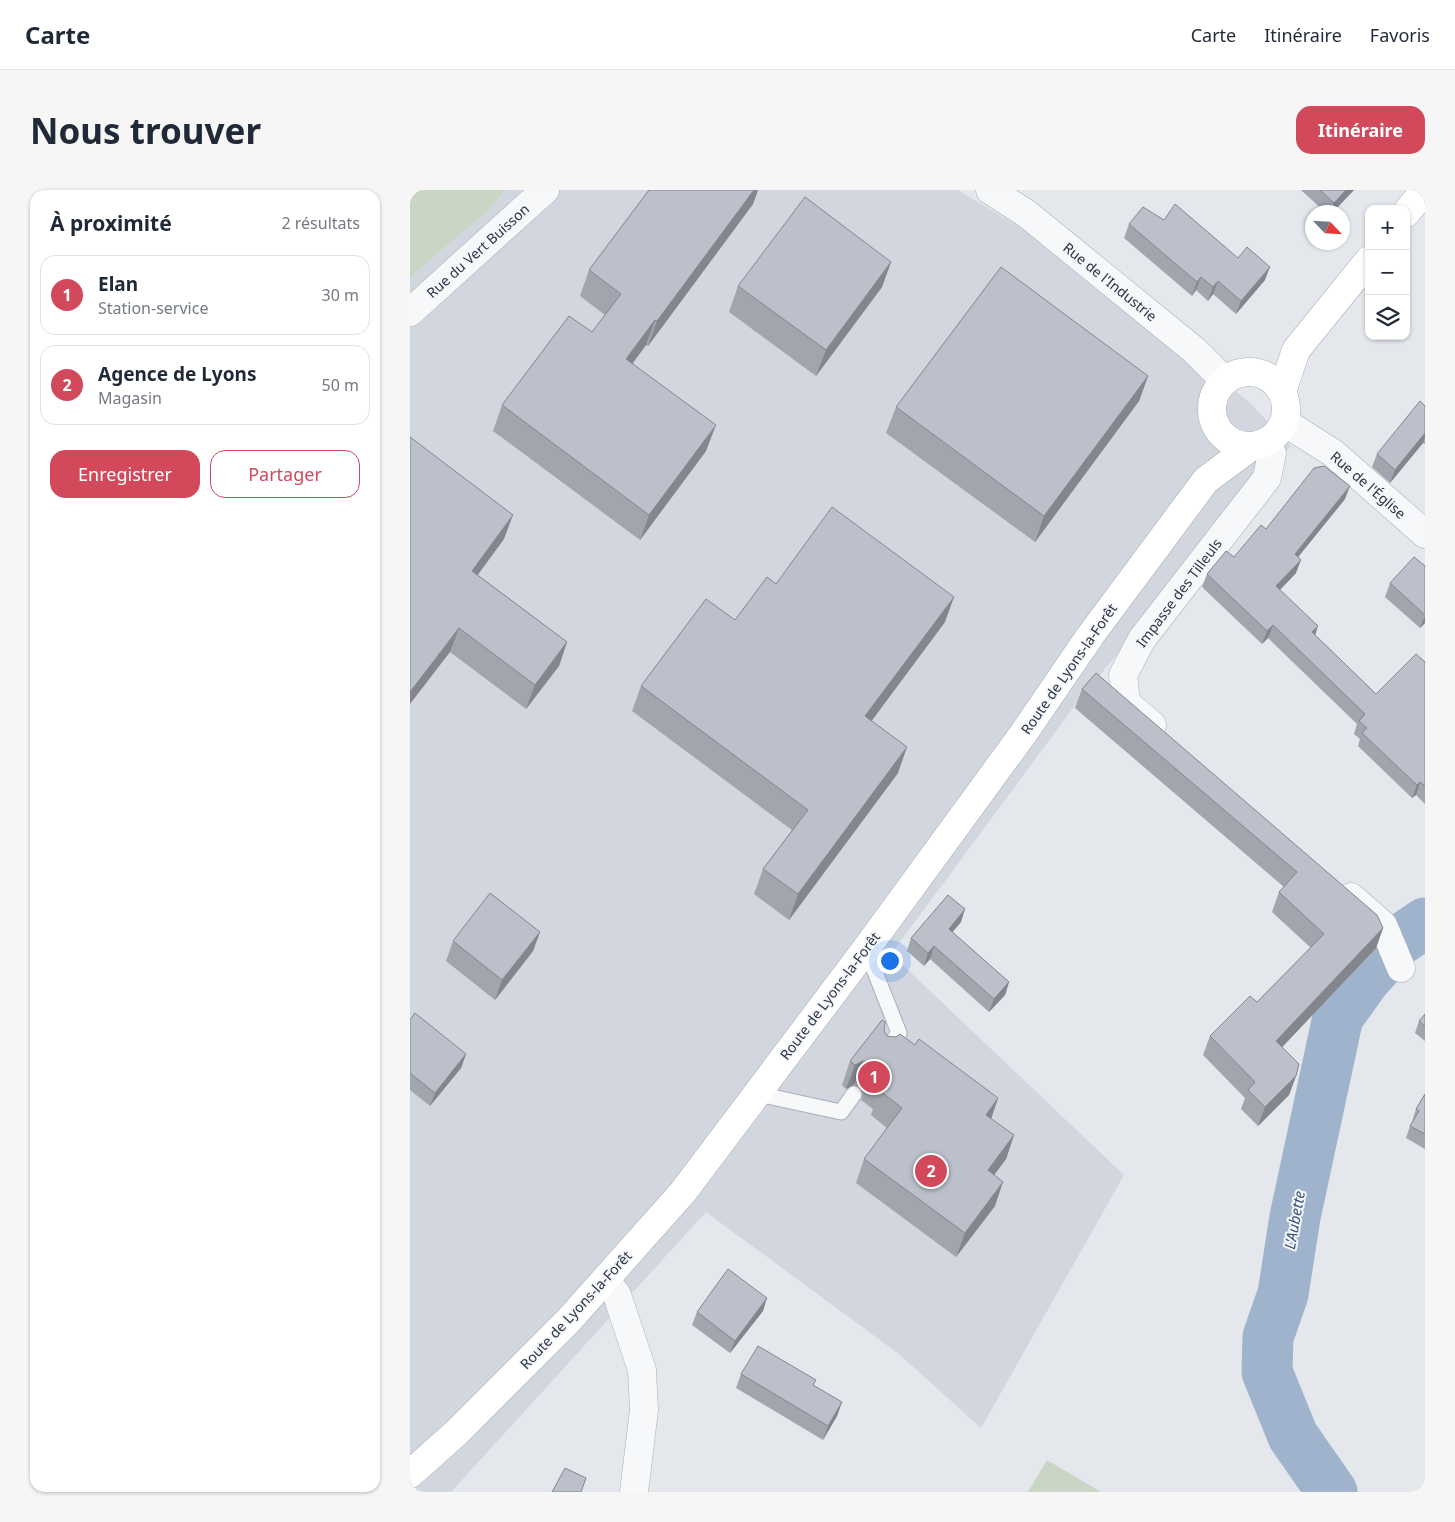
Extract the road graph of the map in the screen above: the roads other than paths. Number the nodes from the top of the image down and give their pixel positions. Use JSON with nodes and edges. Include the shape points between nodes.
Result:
{"nodes":[{"id":1,"x":545,"y":190,"type":"edge"},
{"id":2,"x":990,"y":190,"type":"edge"},
{"id":3,"x":1365,"y":265,"type":"edge"},
{"id":4,"x":410,"y":312,"type":"edge"},
{"id":5,"x":1225,"y":381,"type":"junction"},
{"id":6,"x":1272,"y":383,"type":"junction"},
{"id":7,"x":1284,"y":422,"type":"junction"},
{"id":8,"x":1219,"y":430,"type":"junction"},
{"id":9,"x":1259,"y":444,"type":"junction"},
{"id":10,"x":1206,"y":480,"type":"junction"},
{"id":11,"x":1425,"y":534,"type":"edge"},
{"id":12,"x":1171,"y":742,"type":"edge"},
{"id":13,"x":1330,"y":879,"type":"edge"},
{"id":14,"x":866,"y":949,"type":"junction"},
{"id":15,"x":1401,"y":968,"type":"dead end"},
{"id":16,"x":884,"y":1052,"type":"edge"},
{"id":17,"x":758,"y":1094,"type":"junction"},
{"id":18,"x":854,"y":1094,"type":"dead end"},
{"id":19,"x":606,"y":1281,"type":"junction"},
{"id":20,"x":410,"y":1474,"type":"edge"},
{"id":21,"x":634,"y":1492,"type":"edge"}],
"edges":[{"from":1,"to":4,"type":"street","name":"Rue du Vert Buisson"},
{"from":2,"to":5,"type":"street","name":"Rue de l'Industrie","via":[[1043,226],[1194,350]]},
{"from":3,"to":6,"type":"main road","via":[[1296,350],[1277,362]]},
{"from":5,"to":6,"type":"main road","via":[[1243,372]]},
{"from":5,"to":8,"type":"main road","via":[[1212,404]]},
{"from":6,"to":7,"type":"main road","via":[[1286,412]]},
{"from":7,"to":9,"type":"main road","via":[[1276,434]]},
{"from":7,"to":11,"type":"street","name":"Rue de l'Église","via":[[1333,453]]},
{"from":8,"to":9,"type":"main road","via":[[1239,444]]},
{"from":8,"to":10,"type":"main road","name":"Route de Lyons-la-Forêt"},
{"from":9,"to":10,"type":"main road","name":"Route de Lyons-la-Forêt"},
{"from":9,"to":12,"type":"street","name":"Impasse des Tilleuls","via":[[1272,453],[1267,478],[1142,640],[1123,675],[1126,703]]},
{"from":10,"to":14,"type":"main road","name":"Route de Lyons-la-Forêt"},
{"from":13,"to":15,"type":"street","via":[[1382,925]]},
{"from":14,"to":16,"type":"lane","via":[[899,1033]]},
{"from":14,"to":17,"type":"main road","name":"Route de Lyons-la-Forêt"},
{"from":17,"to":18,"type":"lane","via":[[841,1112]]},
{"from":17,"to":19,"type":"main road","name":"Route de Lyons-la-Forêt","via":[[683,1192]]},
{"from":19,"to":20,"type":"main road","name":"Route de Lyons-la-Forêt","via":[[484,1406]]},
{"from":19,"to":21,"type":"street","via":[[616,1295],[642,1370],[644,1410]]}]}
